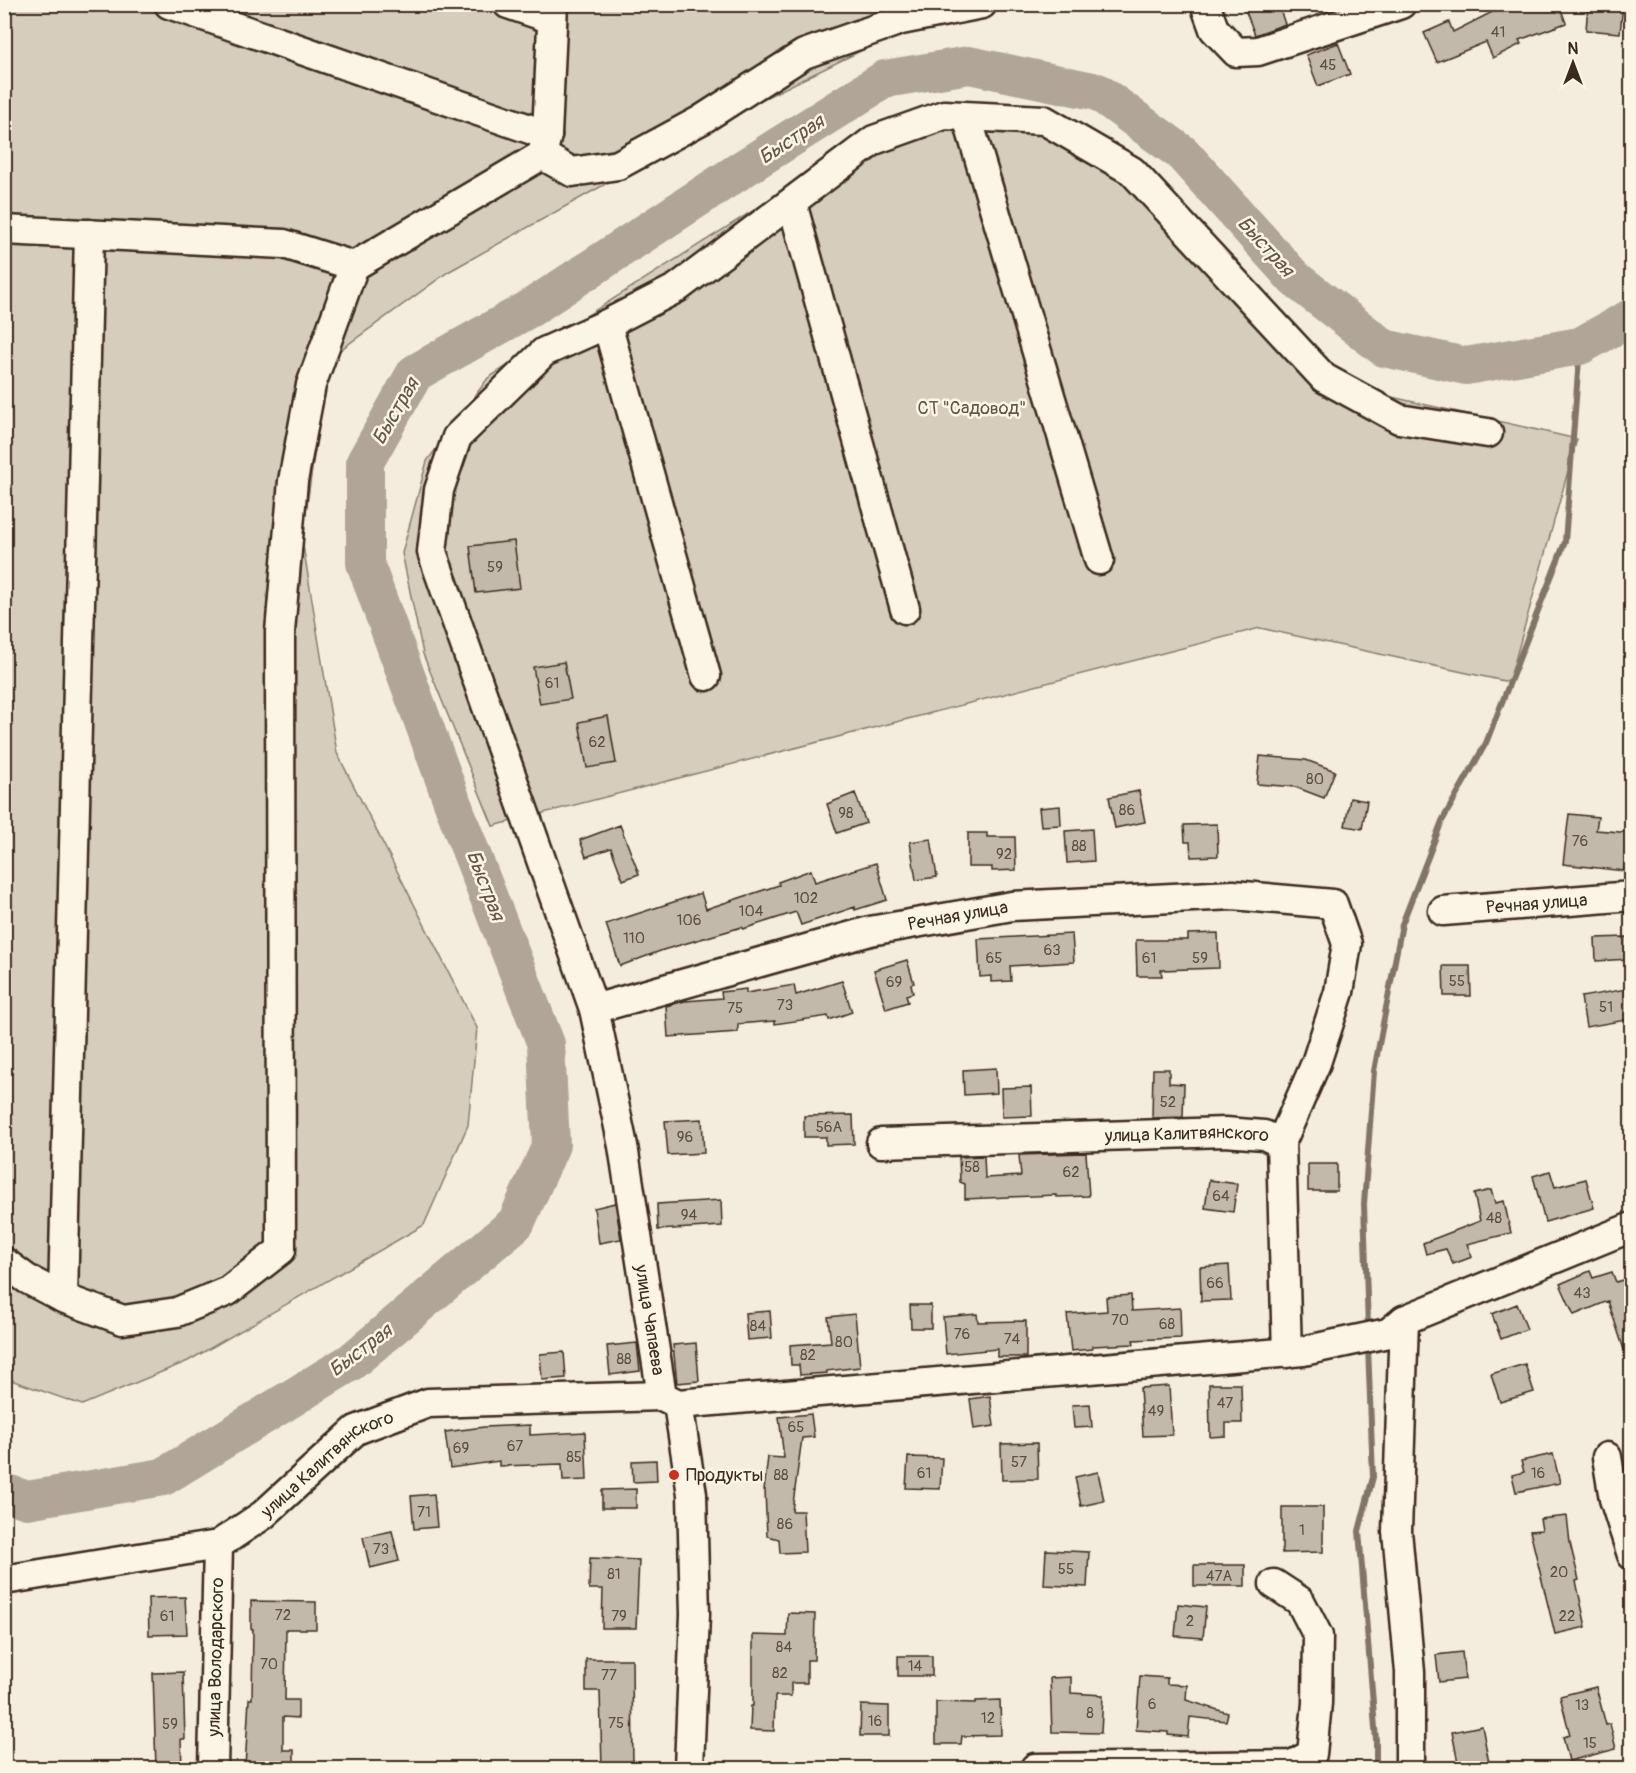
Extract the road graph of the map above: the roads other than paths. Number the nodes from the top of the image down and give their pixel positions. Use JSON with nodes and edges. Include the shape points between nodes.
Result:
{"nodes":[{"id":1,"x":169,"y":4,"type":"edge"},
{"id":2,"x":508,"y":4,"type":"edge"},
{"id":3,"x":982,"y":4,"type":"edge"},
{"id":4,"x":1205,"y":4,"type":"edge"},
{"id":5,"x":1401,"y":4,"type":"edge"},
{"id":6,"x":552,"y":12,"type":"edge"},
{"id":7,"x":967,"y":117,"type":"junction"},
{"id":8,"x":544,"y":145,"type":"junction"},
{"id":9,"x":792,"y":203,"type":"junction"},
{"id":10,"x":4,"y":230,"type":"edge"},
{"id":11,"x":88,"y":234,"type":"junction"},
{"id":12,"x":354,"y":266,"type":"junction"},
{"id":13,"x":607,"y":324,"type":"junction"},
{"id":14,"x":1488,"y":433,"type":"dead end"},
{"id":15,"x":1099,"y":560,"type":"dead end"},
{"id":16,"x":904,"y":609,"type":"dead end"},
{"id":17,"x":706,"y":676,"type":"dead end"},
{"id":18,"x":1632,"y":896,"type":"edge"},
{"id":19,"x":1443,"y":911,"type":"dead end"},
{"id":20,"x":594,"y":1009,"type":"junction"},
{"id":21,"x":881,"y":1143,"type":"dead end"},
{"id":22,"x":1281,"y":1143,"type":"junction"},
{"id":23,"x":1632,"y":1227,"type":"edge"},
{"id":24,"x":4,"y":1262,"type":"edge"},
{"id":25,"x":63,"y":1298,"type":"junction"},
{"id":26,"x":1396,"y":1327,"type":"junction"},
{"id":27,"x":1295,"y":1352,"type":"junction"},
{"id":28,"x":670,"y":1400,"type":"junction"},
{"id":29,"x":1607,"y":1456,"type":"dead end"},
{"id":30,"x":218,"y":1545,"type":"junction"},
{"id":31,"x":1632,"y":1555,"type":"edge"},
{"id":32,"x":4,"y":1580,"type":"edge"},
{"id":33,"x":1274,"y":1584,"type":"dead end"},
{"id":34,"x":213,"y":1768,"type":"edge"},
{"id":35,"x":689,"y":1768,"type":"edge"},
{"id":36,"x":1035,"y":1768,"type":"edge"},
{"id":37,"x":1410,"y":1768,"type":"edge"}],
"edges":[{"from":1,"to":8,"type":"street"},
{"from":2,"to":6,"type":"street"},
{"from":3,"to":8,"type":"street","via":[[901,20],[804,54],[701,120],[618,165],[572,172]]},
{"from":4,"to":5,"type":"street","via":[[1214,29],[1236,52],[1258,51]]},
{"from":6,"to":8,"type":"street"},
{"from":7,"to":9,"type":"street","name":"улица Чапаева","via":[[944,115],[874,140]]},
{"from":7,"to":14,"type":"street","name":"улица Чапаева","via":[[1044,120],[1132,171],[1324,378],[1399,420]]},
{"from":7,"to":15,"type":"street"},
{"from":8,"to":12,"type":"street"},
{"from":9,"to":13,"type":"street","name":"улица Чапаева","via":[[677,288]]},
{"from":9,"to":16,"type":"street"},
{"from":10,"to":11,"type":"street"},
{"from":11,"to":12,"type":"street","via":[[284,244]]},
{"from":11,"to":25,"type":"street"},
{"from":12,"to":25,"type":"street","via":[[311,385],[293,481],[280,633],[281,1250],[228,1291],[177,1312],[123,1320]]},
{"from":13,"to":17,"type":"street"},
{"from":13,"to":20,"type":"street","name":"улица Чапаева","via":[[544,352],[458,437],[440,490],[432,552]]},
{"from":18,"to":19,"type":"street","name":"Речная улица"},
{"from":20,"to":22,"type":"street","name":"Речная улица","via":[[870,931],[1012,906],[1233,895],[1333,904],[1347,944],[1339,992],[1317,1063]]},
{"from":20,"to":28,"type":"street","name":"улица Чапаева"},
{"from":21,"to":22,"type":"street","name":"улица Калитвянского","via":[[1225,1132],[1264,1135]]},
{"from":22,"to":27,"type":"street","name":"улица Калитвянского"},
{"from":23,"to":26,"type":"street","name":"улица Калитвянского"},
{"from":24,"to":25,"type":"street"},
{"from":26,"to":27,"type":"street","name":"улица Калитвянского"},
{"from":26,"to":37,"type":"street","via":[[1398,1531],[1410,1672]]},
{"from":27,"to":28,"type":"street","name":"улица Калитвянского"},
{"from":28,"to":30,"type":"street","name":"улица Калитвянского","via":[[428,1403],[356,1430],[263,1515]]},
{"from":28,"to":35,"type":"street","name":"улица Чапаева","via":[[692,1494],[695,1614]]},
{"from":29,"to":31,"type":"street","via":[[1614,1499]]},
{"from":30,"to":32,"type":"street","name":"улица Калитвянского"},
{"from":30,"to":34,"type":"street","name":"улица Володарского"},
{"from":33,"to":36,"type":"street","via":[[1300,1602],[1318,1636],[1312,1754],[1292,1765]]}]}
